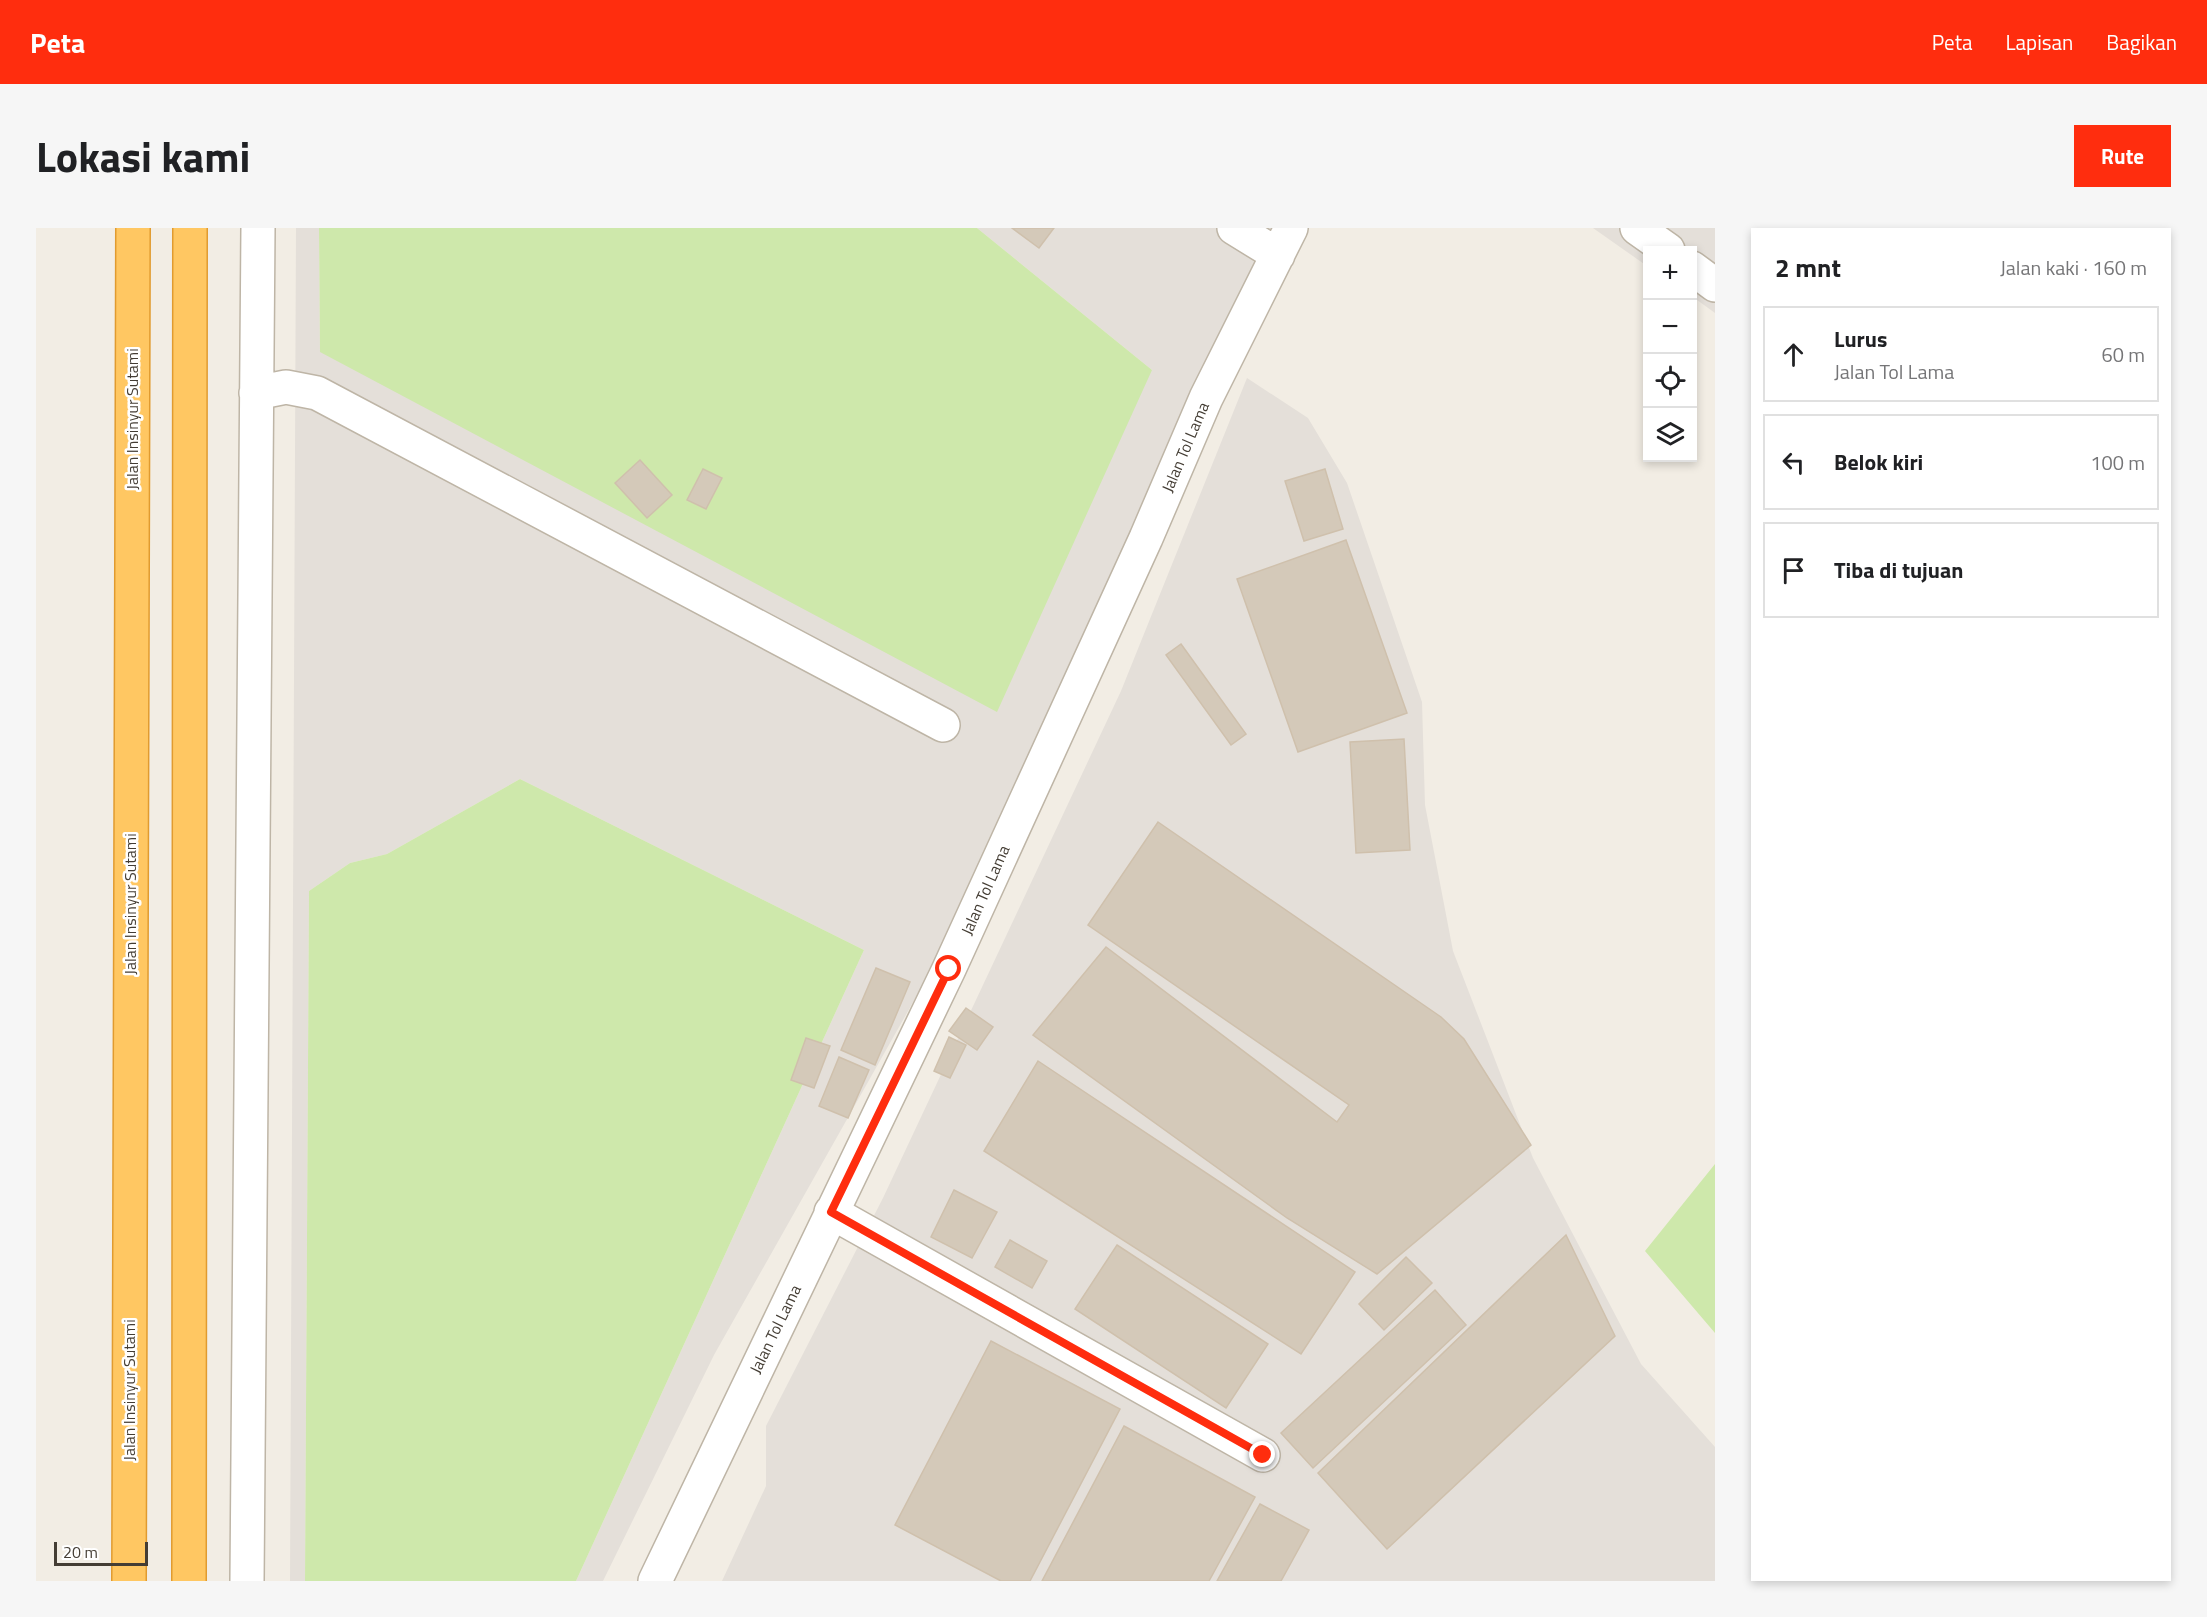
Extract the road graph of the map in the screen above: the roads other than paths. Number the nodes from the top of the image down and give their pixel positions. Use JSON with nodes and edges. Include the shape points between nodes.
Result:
{"nodes":[{"id":1,"x":133,"y":228,"type":"edge"},
{"id":2,"x":190,"y":228,"type":"edge"},
{"id":3,"x":258,"y":228,"type":"edge"},
{"id":4,"x":1234,"y":228,"type":"edge"},
{"id":5,"x":1637,"y":228,"type":"edge"},
{"id":6,"x":1284,"y":241,"type":"edge"},
{"id":7,"x":1662,"y":246,"type":"edge"},
{"id":8,"x":1697,"y":272,"type":"edge"},
{"id":9,"x":1715,"y":285,"type":"edge"},
{"id":10,"x":256,"y":393,"type":"junction"},
{"id":11,"x":943,"y":725,"type":"dead end"},
{"id":12,"x":831,"y":1212,"type":"junction"},
{"id":13,"x":1263,"y":1455,"type":"dead end"},
{"id":14,"x":129,"y":1581,"type":"edge"},
{"id":15,"x":189,"y":1581,"type":"edge"},
{"id":16,"x":247,"y":1581,"type":"edge"},
{"id":17,"x":655,"y":1581,"type":"edge"}],
"edges":[{"from":1,"to":14,"type":"highway","name":"Jalan Insinyur Sutami"},
{"from":2,"to":15,"type":"highway"},
{"from":3,"to":10,"type":"street"},
{"from":4,"to":6,"type":"street"},
{"from":5,"to":7,"type":"street"},
{"from":6,"to":12,"type":"street","name":"Jalan Tol Lama","via":[[1206,398],[949,969]]},
{"from":8,"to":9,"type":"street"},
{"from":10,"to":11,"type":"street","via":[[286,387],[317,393]]},
{"from":10,"to":16,"type":"street"},
{"from":12,"to":13,"type":"street"},
{"from":12,"to":17,"type":"street","name":"Jalan Tol Lama"}]}
